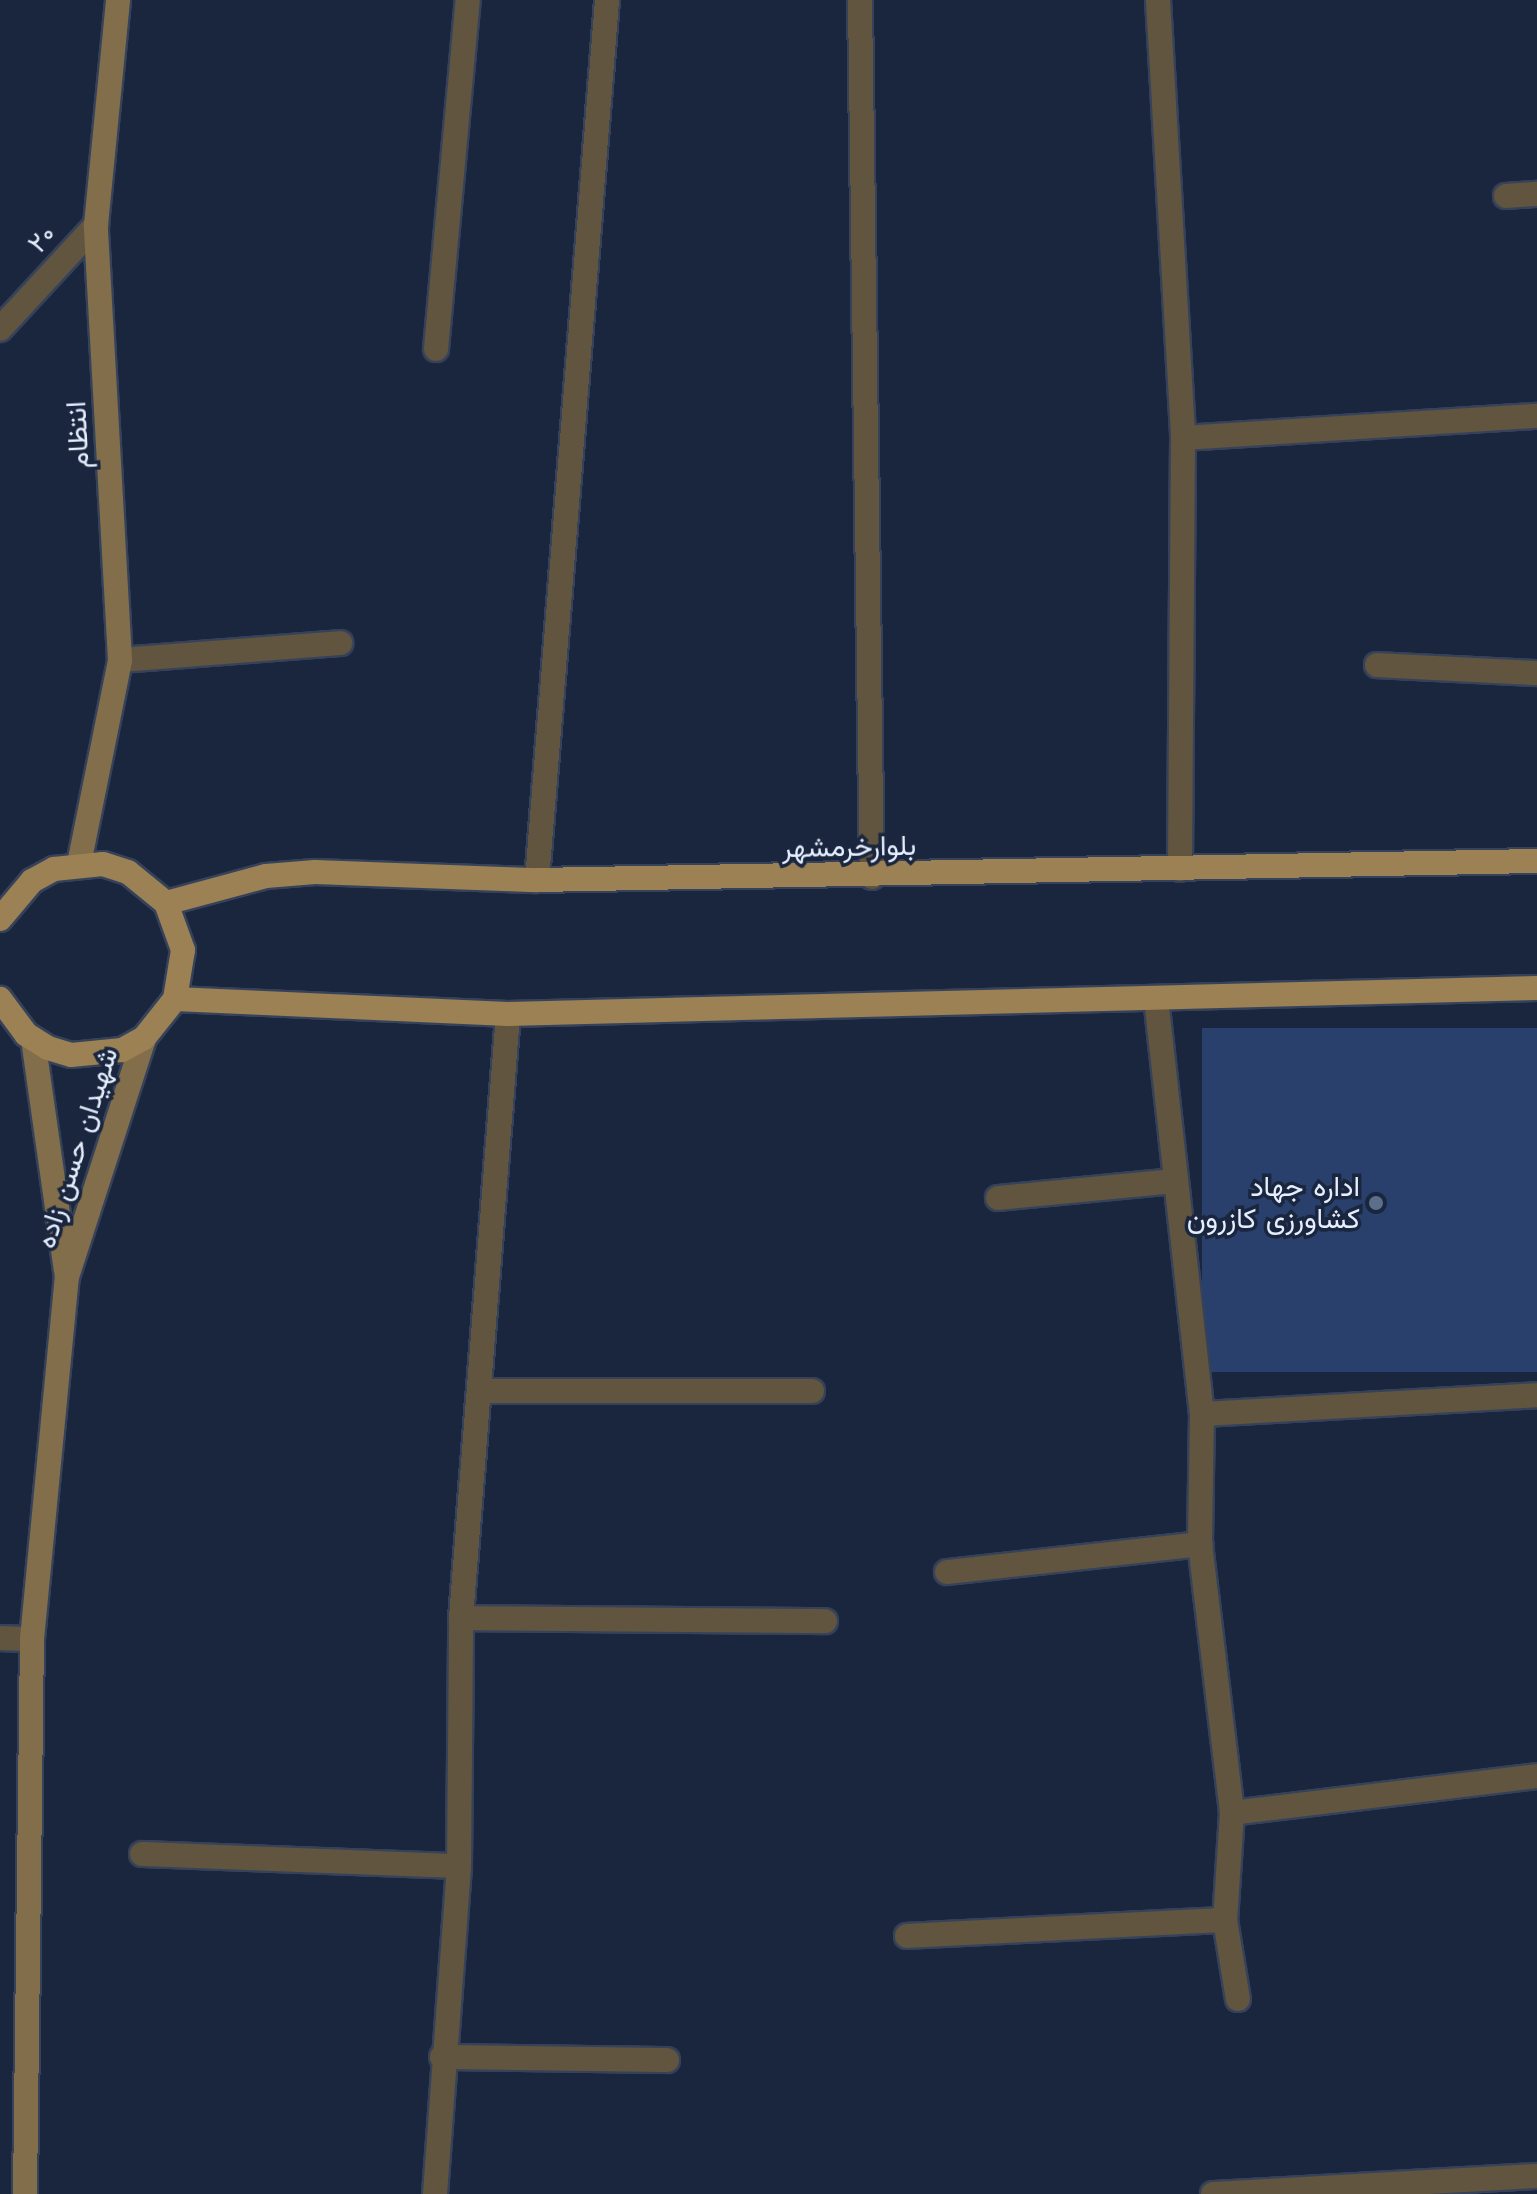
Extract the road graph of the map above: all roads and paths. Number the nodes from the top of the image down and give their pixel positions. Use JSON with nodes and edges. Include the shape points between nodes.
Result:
{"nodes":[{"id":1,"x":118,"y":0,"type":"edge"},
{"id":2,"x":468,"y":0,"type":"edge"},
{"id":3,"x":607,"y":0,"type":"edge"},
{"id":4,"x":860,"y":0,"type":"edge"},
{"id":5,"x":1158,"y":0,"type":"edge"},
{"id":6,"x":1537,"y":194,"type":"edge"},
{"id":7,"x":1506,"y":196,"type":"dead end"},
{"id":8,"x":96,"y":225,"type":"junction"},
{"id":9,"x":0,"y":329,"type":"edge"},
{"id":10,"x":436,"y":349,"type":"dead end"},
{"id":11,"x":1537,"y":416,"type":"edge"},
{"id":12,"x":1183,"y":438,"type":"junction"},
{"id":13,"x":340,"y":643,"type":"dead end"},
{"id":14,"x":120,"y":660,"type":"junction"},
{"id":15,"x":1377,"y":665,"type":"dead end"},
{"id":16,"x":1537,"y":673,"type":"edge"},
{"id":17,"x":1537,"y":861,"type":"edge"},
{"id":18,"x":79,"y":864,"type":"junction"},
{"id":19,"x":1180,"y":869,"type":"junction"},
{"id":20,"x":872,"y":877,"type":"junction"},
{"id":21,"x":537,"y":880,"type":"junction"},
{"id":22,"x":7,"y":898,"type":"edge"},
{"id":23,"x":166,"y":903,"type":"junction"},
{"id":24,"x":0,"y":919,"type":"edge"},
{"id":25,"x":1537,"y":988,"type":"edge"},
{"id":26,"x":1156,"y":998,"type":"junction"},
{"id":27,"x":175,"y":999,"type":"junction"},
{"id":28,"x":3,"y":1010,"type":"edge"},
{"id":29,"x":508,"y":1014,"type":"junction"},
{"id":30,"x":144,"y":1038,"type":"junction"},
{"id":31,"x":33,"y":1039,"type":"junction"},
{"id":32,"x":1173,"y":1181,"type":"junction"},
{"id":33,"x":998,"y":1198,"type":"dead end"},
{"id":34,"x":67,"y":1277,"type":"junction"},
{"id":35,"x":484,"y":1391,"type":"junction"},
{"id":36,"x":812,"y":1391,"type":"dead end"},
{"id":37,"x":1537,"y":1395,"type":"edge"},
{"id":38,"x":1202,"y":1414,"type":"junction"},
{"id":39,"x":1200,"y":1544,"type":"junction"},
{"id":40,"x":947,"y":1572,"type":"dead end"},
{"id":41,"x":461,"y":1618,"type":"junction"},
{"id":42,"x":825,"y":1621,"type":"dead end"},
{"id":43,"x":0,"y":1638,"type":"edge"},
{"id":44,"x":32,"y":1639,"type":"junction"},
{"id":45,"x":1537,"y":1776,"type":"edge"},
{"id":46,"x":1232,"y":1813,"type":"junction"},
{"id":47,"x":142,"y":1854,"type":"dead end"},
{"id":48,"x":459,"y":1866,"type":"junction"},
{"id":49,"x":1225,"y":1920,"type":"junction"},
{"id":50,"x":907,"y":1936,"type":"dead end"},
{"id":51,"x":1238,"y":1999,"type":"dead end"},
{"id":52,"x":442,"y":2057,"type":"junction"},
{"id":53,"x":667,"y":2060,"type":"dead end"},
{"id":54,"x":1537,"y":2176,"type":"edge"},
{"id":55,"x":25,"y":2194,"type":"edge"},
{"id":56,"x":435,"y":2194,"type":"edge"},
{"id":57,"x":1213,"y":2194,"type":"edge"}],
"edges":[{"from":1,"to":8,"type":"street","name":"انتظام"},
{"from":2,"to":10,"type":"street"},
{"from":3,"to":21,"type":"street"},
{"from":4,"to":20,"type":"street"},
{"from":5,"to":12,"type":"street"},
{"from":6,"to":7,"type":"street"},
{"from":8,"to":9,"type":"street","name":"۲۰"},
{"from":8,"to":14,"type":"street","name":"انتظام"},
{"from":11,"to":12,"type":"street"},
{"from":12,"to":19,"type":"street"},
{"from":13,"to":14,"type":"street"},
{"from":14,"to":18,"type":"street","name":"انتظام"},
{"from":15,"to":16,"type":"street"},
{"from":17,"to":19,"type":"main road","name":"بلوارخرمشهر"},
{"from":18,"to":22,"type":"main road","via":[[43,875]]},
{"from":18,"to":23,"type":"main road","via":[[128,872]]},
{"from":19,"to":20,"type":"main road","name":"بلوارخرمشهر"},
{"from":20,"to":21,"type":"main road","name":"بلوارخرمشهر"},
{"from":21,"to":23,"type":"main road","name":"بلوارخرمشهر","via":[[315,872],[266,876]]},
{"from":22,"to":24,"type":"main road"},
{"from":23,"to":27,"type":"main road","via":[[183,950]]},
{"from":25,"to":26,"type":"main road"},
{"from":26,"to":29,"type":"main road"},
{"from":26,"to":32,"type":"street"},
{"from":27,"to":29,"type":"main road"},
{"from":27,"to":30,"type":"main road"},
{"from":28,"to":31,"type":"main road"},
{"from":29,"to":35,"type":"street"},
{"from":30,"to":31,"type":"main road","via":[[97,1055],[71,1055]]},
{"from":30,"to":34,"type":"street","name":"شهیدان حسن زاده"},
{"from":31,"to":34,"type":"street","name":"شهیدان حسن زاده"},
{"from":32,"to":33,"type":"street"},
{"from":32,"to":38,"type":"street"},
{"from":34,"to":44,"type":"street","name":"شهیدان حسن زاده"},
{"from":35,"to":36,"type":"street"},
{"from":35,"to":41,"type":"street"},
{"from":37,"to":38,"type":"street"},
{"from":38,"to":39,"type":"street"},
{"from":39,"to":40,"type":"street"},
{"from":39,"to":46,"type":"street"},
{"from":41,"to":42,"type":"street"},
{"from":41,"to":48,"type":"street"},
{"from":43,"to":44,"type":"street"},
{"from":44,"to":55,"type":"street","name":"شهیدان حسن زاده"},
{"from":45,"to":46,"type":"street"},
{"from":46,"to":49,"type":"street"},
{"from":47,"to":48,"type":"street"},
{"from":48,"to":52,"type":"street"},
{"from":49,"to":50,"type":"street"},
{"from":49,"to":51,"type":"street"},
{"from":52,"to":53,"type":"street"},
{"from":52,"to":56,"type":"street"},
{"from":54,"to":57,"type":"street"}]}
